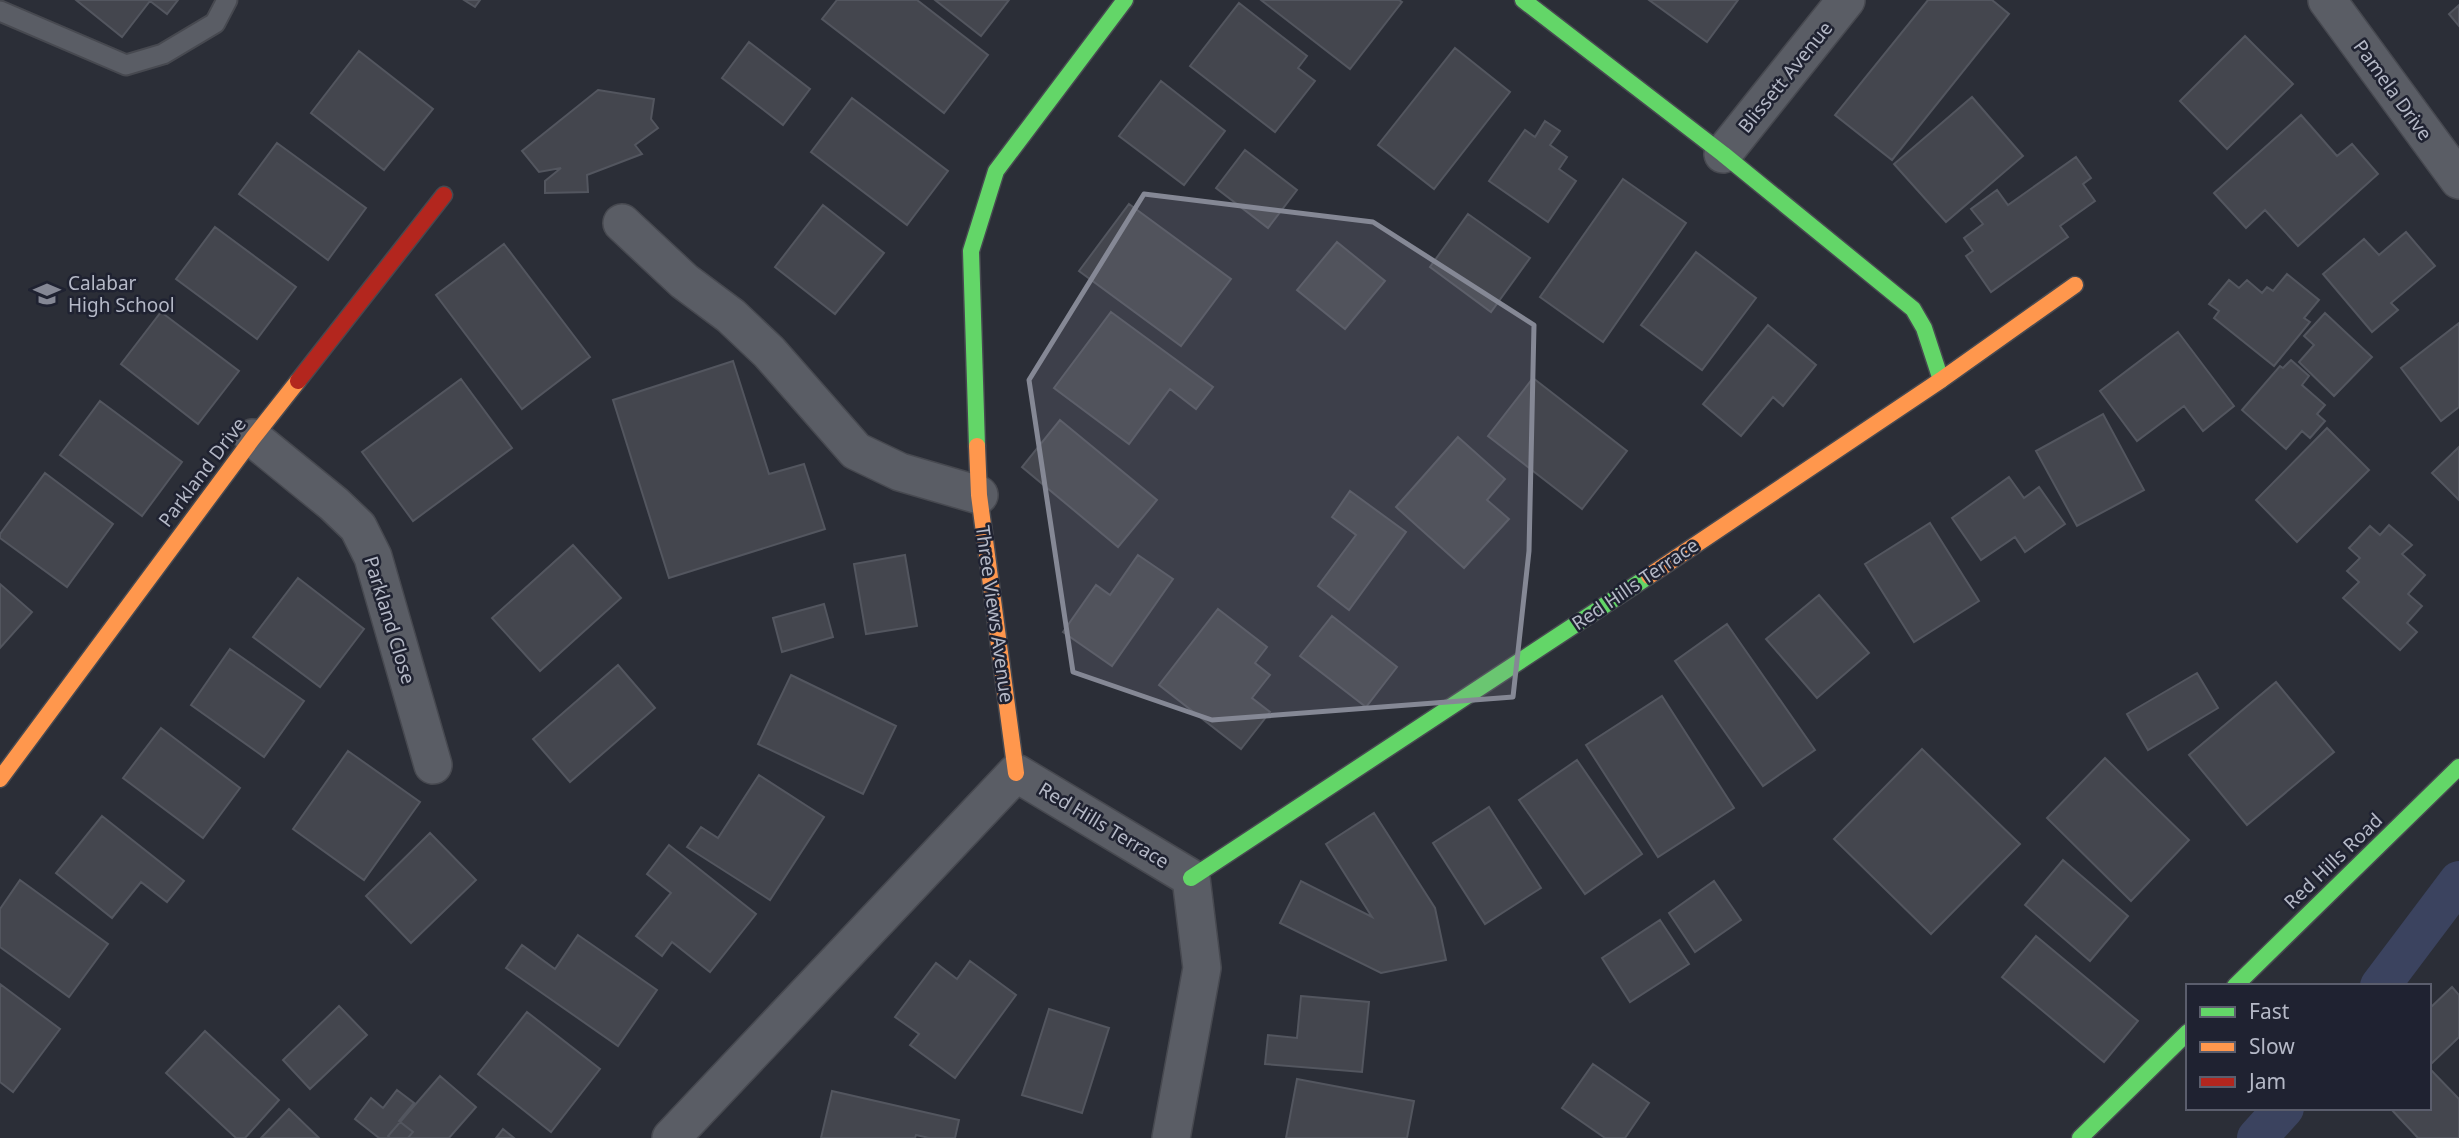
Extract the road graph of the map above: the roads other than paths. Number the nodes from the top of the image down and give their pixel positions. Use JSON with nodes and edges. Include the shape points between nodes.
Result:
{"nodes":[{"id":1,"x":227,"y":0,"type":"edge"},
{"id":2,"x":1125,"y":0,"type":"edge"},
{"id":3,"x":1523,"y":0,"type":"edge"},
{"id":4,"x":1846,"y":0,"type":"edge"},
{"id":5,"x":2327,"y":0,"type":"edge"},
{"id":6,"x":0,"y":11,"type":"edge"},
{"id":7,"x":1723,"y":154,"type":"junction"},
{"id":8,"x":2459,"y":180,"type":"edge"},
{"id":9,"x":444,"y":195,"type":"dead end"},
{"id":10,"x":622,"y":223,"type":"dead end"},
{"id":11,"x":2075,"y":285,"type":"dead end"},
{"id":12,"x":1941,"y":380,"type":"junction"},
{"id":13,"x":253,"y":438,"type":"junction"},
{"id":14,"x":979,"y":495,"type":"junction"},
{"id":15,"x":433,"y":765,"type":"dead end"},
{"id":16,"x":2459,"y":767,"type":"edge"},
{"id":17,"x":1016,"y":773,"type":"junction"},
{"id":18,"x":0,"y":779,"type":"edge"},
{"id":19,"x":1191,"y":878,"type":"junction"},
{"id":20,"x":2237,"y":984,"type":"edge"},
{"id":21,"x":2186,"y":1034,"type":"edge"},
{"id":22,"x":671,"y":1138,"type":"edge"},
{"id":23,"x":1171,"y":1138,"type":"edge"},
{"id":24,"x":2080,"y":1138,"type":"edge"}],
"edges":[{"from":1,"to":6,"type":"lane","via":[[215,23],[163,54],[126,65]]},
{"from":2,"to":14,"type":"street","name":"Three Views Avenue","via":[[996,171],[971,251]]},
{"from":3,"to":7,"type":"street"},
{"from":4,"to":7,"type":"street","name":"Blissett Avenue"},
{"from":5,"to":8,"type":"street","name":"Pamela Drive"},
{"from":7,"to":12,"type":"street","via":[[1913,309]]},
{"from":9,"to":13,"type":"street","name":"Parkland Drive"},
{"from":10,"to":14,"type":"street","via":[[760,343],[856,451],[900,472]]},
{"from":11,"to":12,"type":"street","name":"Red Hills Terrace"},
{"from":12,"to":19,"type":"street","name":"Red Hills Terrace"},
{"from":13,"to":15,"type":"street","name":"Parkland Close","via":[[358,527],[373,557]]},
{"from":13,"to":18,"type":"street","name":"Parkland Drive"},
{"from":14,"to":17,"type":"street","name":"Three Views Avenue"},
{"from":16,"to":20,"type":"street","name":"Red Hills Road"},
{"from":17,"to":19,"type":"street","name":"Red Hills Terrace"},
{"from":17,"to":22,"type":"street"},
{"from":19,"to":23,"type":"street","name":"Red Hills Terrace","via":[[1202,968]]},
{"from":21,"to":24,"type":"street"}]}
